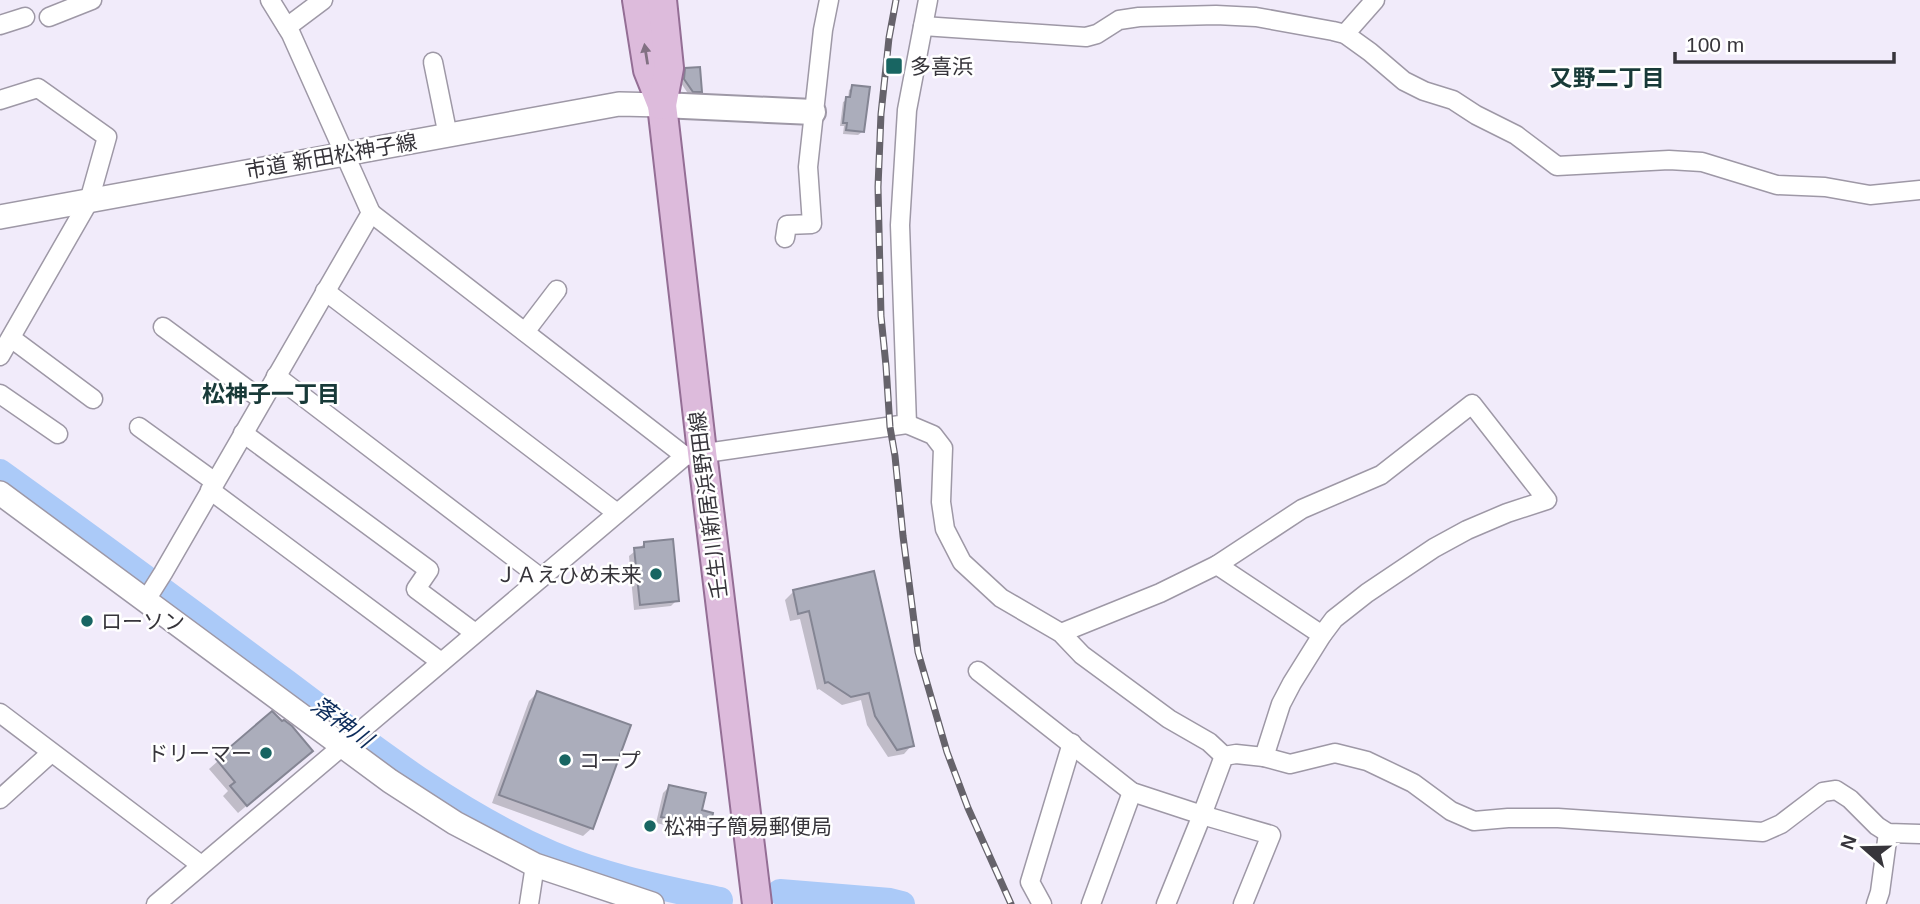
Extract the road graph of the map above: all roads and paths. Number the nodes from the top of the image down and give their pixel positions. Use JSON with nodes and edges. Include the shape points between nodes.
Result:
{"nodes":[{"id":1,"x":92,"y":0,"type":"edge"},
{"id":2,"x":270,"y":0,"type":"edge"},
{"id":3,"x":323,"y":0,"type":"edge"},
{"id":4,"x":637,"y":0,"type":"edge"},
{"id":5,"x":662,"y":0,"type":"edge"},
{"id":6,"x":829,"y":0,"type":"edge"},
{"id":7,"x":928,"y":0,"type":"edge"},
{"id":8,"x":1375,"y":0,"type":"edge"},
{"id":9,"x":25,"y":17,"type":"dead end"},
{"id":10,"x":49,"y":17,"type":"dead end"},
{"id":11,"x":0,"y":25,"type":"edge"},
{"id":12,"x":923,"y":26,"type":"junction"},
{"id":13,"x":287,"y":27,"type":"junction"},
{"id":14,"x":1345,"y":34,"type":"junction"},
{"id":15,"x":433,"y":62,"type":"dead end"},
{"id":16,"x":0,"y":100,"type":"edge"},
{"id":17,"x":662,"y":105,"type":"junction"},
{"id":18,"x":813,"y":112,"type":"junction"},
{"id":19,"x":448,"y":136,"type":"junction"},
{"id":20,"x":346,"y":153,"type":"junction"},
{"id":21,"x":1920,"y":190,"type":"edge"},
{"id":22,"x":89,"y":201,"type":"junction"},
{"id":23,"x":371,"y":213,"type":"junction"},
{"id":24,"x":0,"y":217,"type":"edge"},
{"id":25,"x":785,"y":238,"type":"dead end"},
{"id":26,"x":557,"y":290,"type":"dead end"},
{"id":27,"x":325,"y":291,"type":"junction"},
{"id":28,"x":163,"y":327,"type":"dead end"},
{"id":29,"x":525,"y":332,"type":"junction"},
{"id":30,"x":11,"y":338,"type":"junction"},
{"id":31,"x":0,"y":356,"type":"edge"},
{"id":32,"x":276,"y":376,"type":"junction"},
{"id":33,"x":0,"y":394,"type":"edge"},
{"id":34,"x":93,"y":399,"type":"dead end"},
{"id":35,"x":262,"y":400,"type":"junction"},
{"id":36,"x":906,"y":424,"type":"junction"},
{"id":37,"x":139,"y":427,"type":"dead end"},
{"id":38,"x":243,"y":433,"type":"junction"},
{"id":39,"x":58,"y":434,"type":"dead end"},
{"id":40,"x":693,"y":454,"type":"junction"},
{"id":41,"x":212,"y":486,"type":"junction"},
{"id":42,"x":0,"y":494,"type":"edge"},
{"id":43,"x":617,"y":513,"type":"junction"},
{"id":44,"x":1217,"y":565,"type":"junction"},
{"id":45,"x":541,"y":578,"type":"junction"},
{"id":46,"x":147,"y":598,"type":"junction"},
{"id":47,"x":475,"y":633,"type":"junction"},
{"id":48,"x":1061,"y":633,"type":"junction"},
{"id":49,"x":1322,"y":635,"type":"junction"},
{"id":50,"x":441,"y":662,"type":"junction"},
{"id":51,"x":978,"y":671,"type":"dead end"},
{"id":52,"x":0,"y":713,"type":"edge"},
{"id":53,"x":346,"y":743,"type":"junction"},
{"id":54,"x":1072,"y":743,"type":"junction"},
{"id":55,"x":51,"y":753,"type":"junction"},
{"id":56,"x":1224,"y":756,"type":"junction"},
{"id":57,"x":1264,"y":757,"type":"junction"},
{"id":58,"x":1132,"y":792,"type":"junction"},
{"id":59,"x":0,"y":799,"type":"edge"},
{"id":60,"x":1202,"y":815,"type":"junction"},
{"id":61,"x":1888,"y":833,"type":"junction"},
{"id":62,"x":1920,"y":834,"type":"edge"},
{"id":63,"x":201,"y":865,"type":"junction"},
{"id":64,"x":535,"y":865,"type":"junction"},
{"id":65,"x":156,"y":904,"type":"edge"},
{"id":66,"x":529,"y":904,"type":"edge"},
{"id":67,"x":652,"y":904,"type":"edge"},
{"id":68,"x":757,"y":904,"type":"edge"},
{"id":69,"x":1042,"y":904,"type":"edge"},
{"id":70,"x":1091,"y":904,"type":"edge"},
{"id":71,"x":1166,"y":904,"type":"edge"},
{"id":72,"x":1243,"y":904,"type":"edge"},
{"id":73,"x":1876,"y":904,"type":"edge"}],
"edges":[{"from":1,"to":10,"type":"street"},
{"from":2,"to":13,"type":"street"},
{"from":3,"to":13,"type":"street"},
{"from":17,"to":4,"type":"main road","name":"壬生川新居浜野田線","one_way":true,"via":[[648,70]]},
{"from":5,"to":17,"type":"main road","name":"壬生川新居浜野田線","via":[[670,68]]},
{"from":6,"to":18,"type":"street"},
{"from":7,"to":12,"type":"street"},
{"from":8,"to":14,"type":"street"},
{"from":9,"to":11,"type":"street"},
{"from":12,"to":14,"type":"street","via":[[1086,37],[1119,20],[1216,15],[1256,17]]},
{"from":12,"to":36,"type":"street","via":[[908,110],[900,225]]},
{"from":13,"to":20,"type":"street"},
{"from":14,"to":21,"type":"street","via":[[1404,80],[1453,100],[1516,135],[1557,166],[1702,162],[1777,185],[1870,195]]},
{"from":15,"to":19,"type":"street"},
{"from":16,"to":22,"type":"street","via":[[38,88],[107,136]]},
{"from":17,"to":18,"type":"main road"},
{"from":17,"to":19,"type":"street","name":"市道 新田松神子線","via":[[619,104]]},
{"from":17,"to":40,"type":"main road","name":"壬生川新居浜野田線"},
{"from":18,"to":25,"type":"street","via":[[808,167],[812,224],[786,225]]},
{"from":19,"to":20,"type":"street","name":"市道 新田松神子線"},
{"from":20,"to":22,"type":"street","name":"市道 新田松神子線"},
{"from":20,"to":23,"type":"street"},
{"from":22,"to":24,"type":"street","name":"市道 新田松神子線"},
{"from":22,"to":30,"type":"street"},
{"from":23,"to":27,"type":"street"},
{"from":23,"to":29,"type":"street"},
{"from":26,"to":29,"type":"street"},
{"from":27,"to":32,"type":"street"},
{"from":27,"to":43,"type":"street"},
{"from":28,"to":35,"type":"street"},
{"from":29,"to":40,"type":"street"},
{"from":30,"to":31,"type":"street"},
{"from":30,"to":34,"type":"street"},
{"from":32,"to":35,"type":"street"},
{"from":32,"to":45,"type":"street"},
{"from":33,"to":39,"type":"street"},
{"from":35,"to":38,"type":"street"},
{"from":36,"to":40,"type":"street"},
{"from":36,"to":48,"type":"street","via":[[933,435],[943,448],[945,529],[962,562],[1001,598]]},
{"from":37,"to":41,"type":"street"},
{"from":38,"to":41,"type":"street"},
{"from":38,"to":47,"type":"street","via":[[429,569],[416,589]]},
{"from":40,"to":43,"type":"street"},
{"from":40,"to":68,"type":"main road","name":"壬生川新居浜野田線"},
{"from":41,"to":46,"type":"street"},
{"from":41,"to":50,"type":"street"},
{"from":42,"to":46,"type":"street"},
{"from":43,"to":45,"type":"street"},
{"from":44,"to":48,"type":"street"},
{"from":44,"to":49,"type":"street"},
{"from":44,"to":49,"type":"street","via":[[1302,509],[1381,475],[1472,404],[1547,500],[1507,513],[1434,548],[1367,593],[1334,619]]},
{"from":45,"to":47,"type":"street"},
{"from":46,"to":53,"type":"street"},
{"from":47,"to":50,"type":"street"},
{"from":48,"to":56,"type":"street","via":[[1082,655]]},
{"from":49,"to":57,"type":"street","via":[[1281,704]]},
{"from":50,"to":53,"type":"street"},
{"from":51,"to":54,"type":"street"},
{"from":52,"to":55,"type":"street"},
{"from":53,"to":63,"type":"street"},
{"from":53,"to":64,"type":"street","via":[[390,781],[455,823]]},
{"from":54,"to":58,"type":"street"},
{"from":54,"to":69,"type":"street","via":[[1030,882]]},
{"from":55,"to":59,"type":"street"},
{"from":55,"to":63,"type":"street"},
{"from":56,"to":57,"type":"street"},
{"from":56,"to":60,"type":"street"},
{"from":57,"to":61,"type":"street","via":[[1290,764],[1335,753],[1367,761],[1474,821],[1558,818],[1763,832],[1823,792],[1836,790]]},
{"from":58,"to":60,"type":"street"},
{"from":58,"to":70,"type":"street"},
{"from":60,"to":71,"type":"street"},
{"from":60,"to":72,"type":"street","via":[[1271,835]]},
{"from":61,"to":62,"type":"street"},
{"from":61,"to":73,"type":"street"},
{"from":63,"to":65,"type":"street"},
{"from":64,"to":66,"type":"street"},
{"from":64,"to":67,"type":"street"}]}
